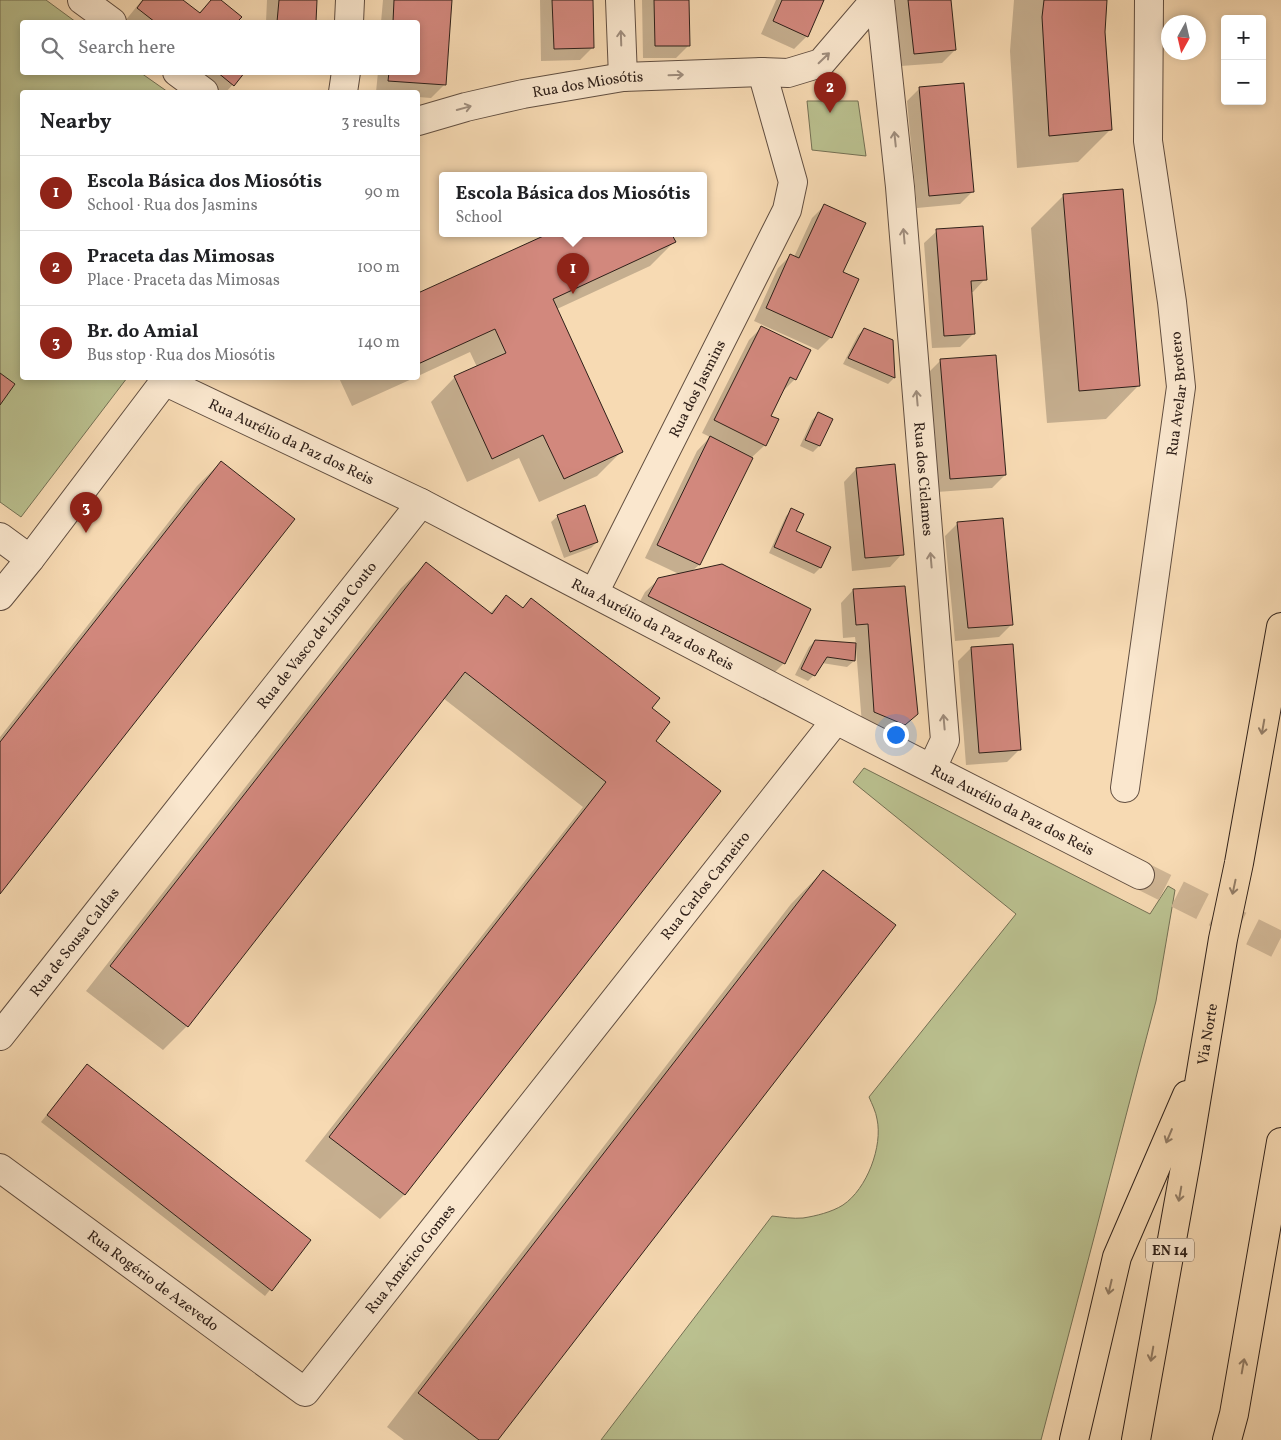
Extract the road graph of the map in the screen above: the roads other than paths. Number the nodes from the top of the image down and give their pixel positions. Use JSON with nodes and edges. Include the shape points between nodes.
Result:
{"nodes":[{"id":1,"x":82,"y":0,"type":"edge"},
{"id":2,"x":350,"y":0,"type":"edge"},
{"id":3,"x":620,"y":0,"type":"edge"},
{"id":4,"x":875,"y":0,"type":"edge"},
{"id":5,"x":880,"y":0,"type":"edge"},
{"id":6,"x":1149,"y":0,"type":"edge"},
{"id":7,"x":109,"y":20,"type":"edge"},
{"id":8,"x":349,"y":20,"type":"edge"},
{"id":9,"x":762,"y":72,"type":"junction"},
{"id":10,"x":181,"y":75,"type":"edge"},
{"id":11,"x":345,"y":75,"type":"edge"},
{"id":12,"x":623,"y":77,"type":"junction"},
{"id":13,"x":201,"y":90,"type":"edge"},
{"id":14,"x":342,"y":90,"type":"edge"},
{"id":15,"x":420,"y":120,"type":"edge"},
{"id":16,"x":164,"y":380,"type":"edge"},
{"id":17,"x":167,"y":380,"type":"edge"},
{"id":18,"x":421,"y":503,"type":"junction"},
{"id":19,"x":0,"y":537,"type":"edge"},
{"id":20,"x":30,"y":560,"type":"junction"},
{"id":21,"x":594,"y":593,"type":"junction"},
{"id":22,"x":0,"y":596,"type":"edge"},
{"id":23,"x":1281,"y":627,"type":"edge"},
{"id":24,"x":836,"y":720,"type":"junction"},
{"id":25,"x":932,"y":768,"type":"junction"},
{"id":26,"x":1124,"y":788,"type":"dead end"},
{"id":27,"x":149,"y":847,"type":"joint"},
{"id":28,"x":1140,"y":875,"type":"tunnel mouth"},
{"id":29,"x":0,"y":1036,"type":"edge"},
{"id":30,"x":1202,"y":1059,"type":"junction"},
{"id":31,"x":514,"y":1128,"type":"joint"},
{"id":32,"x":1281,"y":1142,"type":"edge"},
{"id":33,"x":0,"y":1168,"type":"edge"},
{"id":34,"x":305,"y":1392,"type":"joint"},
{"id":35,"x":1233,"y":1427,"type":"edge"},
{"id":36,"x":1074,"y":1440,"type":"edge"},
{"id":37,"x":1136,"y":1440,"type":"edge"},
{"id":38,"x":1227,"y":1440,"type":"edge"}],
"edges":[{"from":1,"to":7,"type":"street"},
{"from":2,"to":8,"type":"street"},
{"from":12,"to":3,"type":"street","one_way":true},
{"from":9,"to":4,"type":"street","name":"Rua dos Miosótis","one_way":true,"via":[[788,73],[821,63]]},
{"from":25,"to":5,"type":"street","name":"Rua dos Ciclames","one_way":true,"via":[[945,740],[900,188]]},
{"from":6,"to":26,"type":"street","name":"Rua Avelar Brotero","via":[[1148,141],[1181,387]]},
{"from":12,"to":9,"type":"street","name":"Rua dos Miosótis","one_way":true},
{"from":9,"to":21,"type":"street","name":"Rua dos Jasmins","via":[[793,182],[787,210]]},
{"from":10,"to":13,"type":"street"},
{"from":11,"to":14,"type":"street"},
{"from":15,"to":12,"type":"street","name":"Rua dos Miosótis","one_way":true,"via":[[523,94]]},
{"from":16,"to":20,"type":"street"},
{"from":17,"to":18,"type":"street","name":"Rua Aurélio da Paz dos Reis"},
{"from":18,"to":21,"type":"street","name":"Rua Aurélio da Paz dos Reis"},
{"from":18,"to":27,"type":"street","name":"Rua de Vasco de Lima Couto"},
{"from":19,"to":20,"type":"street"},
{"from":20,"to":22,"type":"street"},
{"from":21,"to":24,"type":"street","name":"Rua Aurélio da Paz dos Reis"},
{"from":23,"to":30,"type":"highway","name":"Via Norte","number":"EN 14","one_way":true},
{"from":24,"to":25,"type":"street","name":"Rua Aurélio da Paz dos Reis"},
{"from":24,"to":31,"type":"street","name":"Rua Carlos Carneiro"},
{"from":25,"to":28,"type":"street","name":"Rua Aurélio da Paz dos Reis"},
{"from":27,"to":29,"type":"street","name":"Rua de Sousa Caldas"},
{"from":30,"to":36,"type":"highway","one_way":true,"via":[[1117,1257]]},
{"from":30,"to":37,"type":"highway","name":"Via Norte","number":"EN 14","one_way":true},
{"from":31,"to":34,"type":"street","name":"Rua Américo Gomes"},
{"from":35,"to":32,"type":"highway","one_way":true},
{"from":33,"to":34,"type":"street","name":"Rua Rogério de Azevedo"},
{"from":35,"to":38,"type":"highway"}]}
